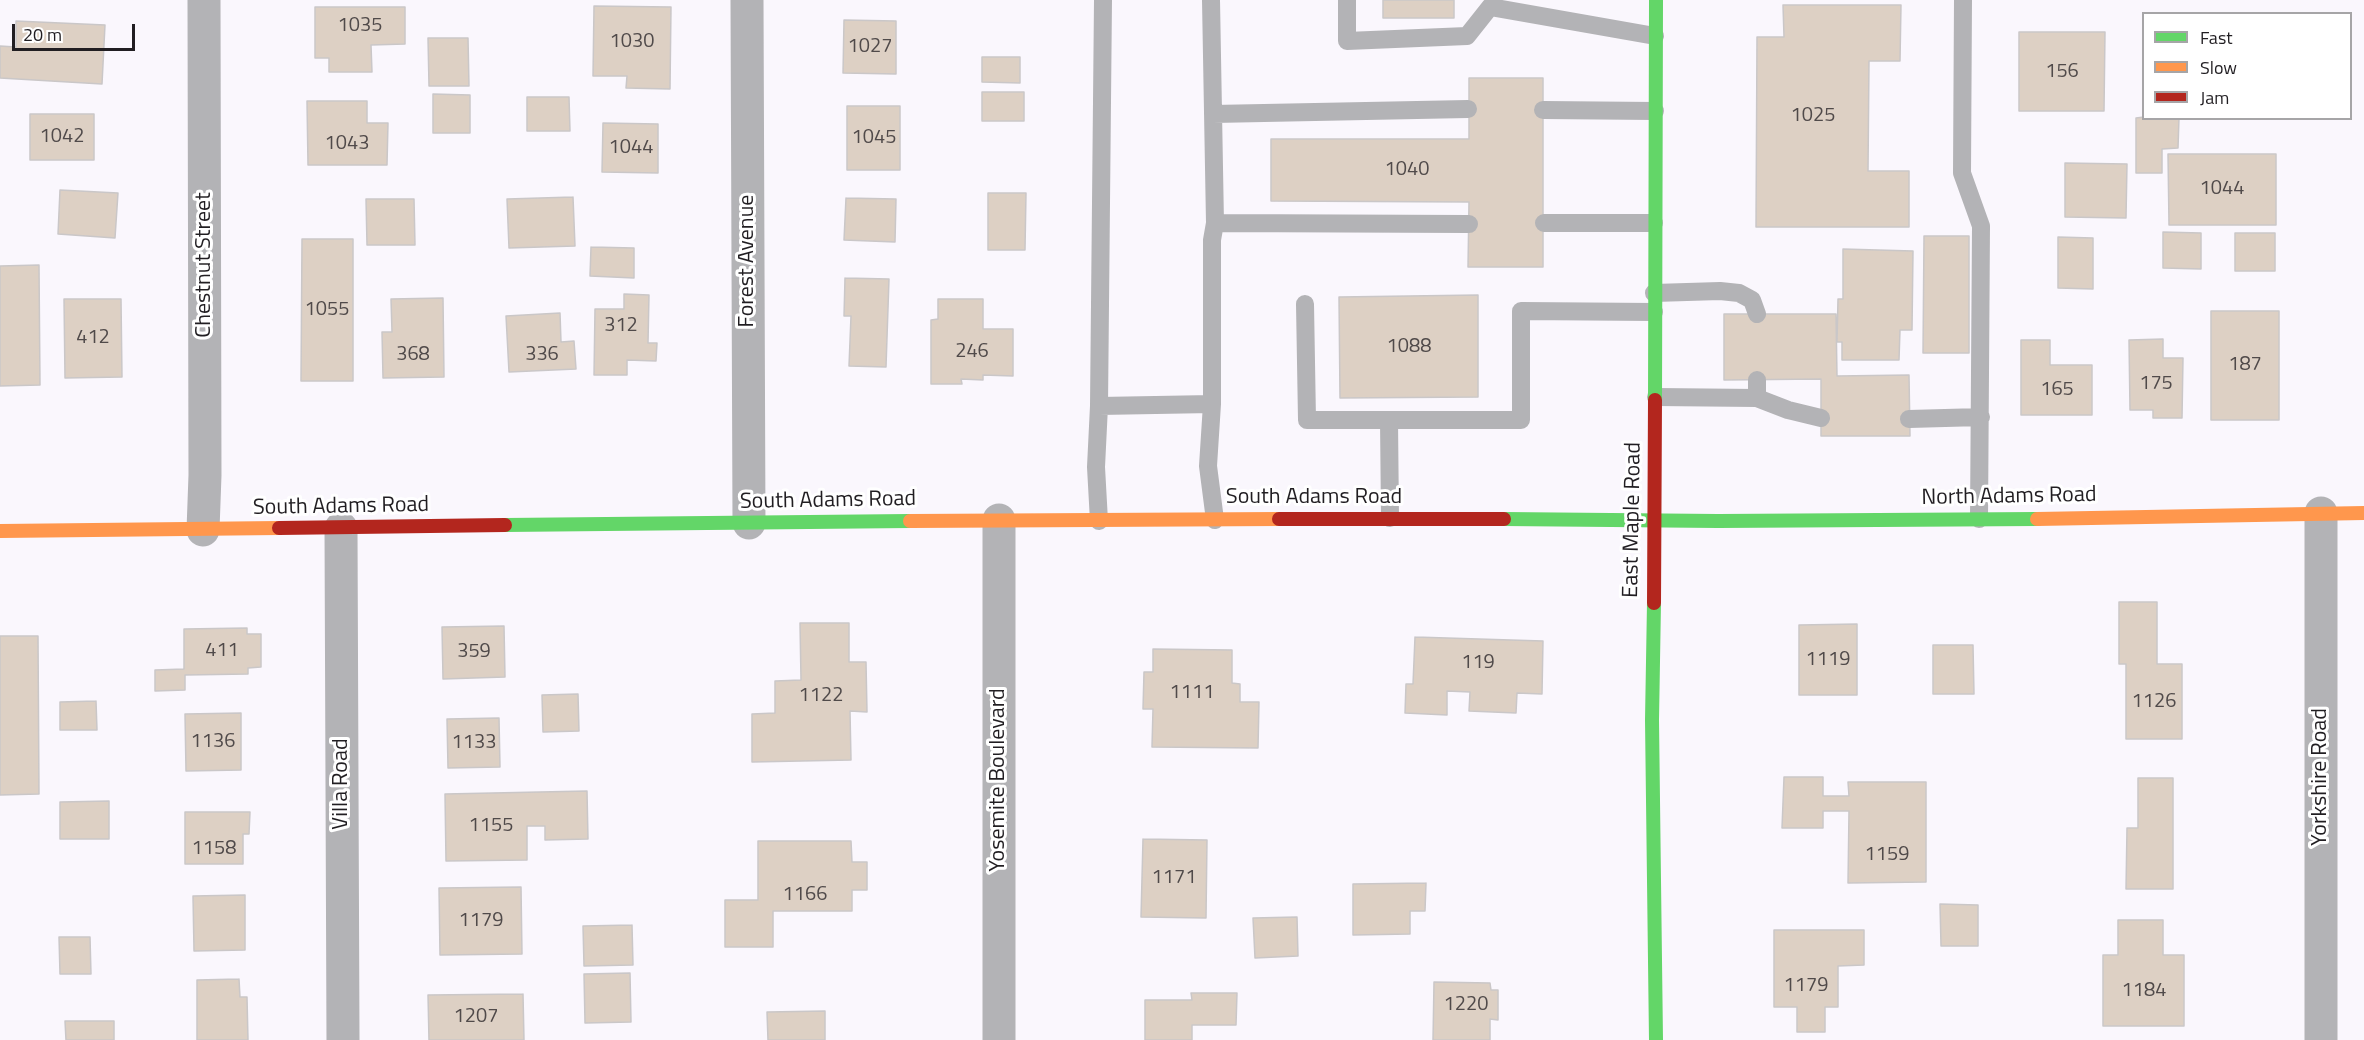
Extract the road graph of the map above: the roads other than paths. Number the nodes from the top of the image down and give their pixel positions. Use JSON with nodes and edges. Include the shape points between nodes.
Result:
{"nodes":[{"id":1,"x":204,"y":0,"type":"edge"},
{"id":2,"x":747,"y":0,"type":"edge"},
{"id":3,"x":1103,"y":0,"type":"edge"},
{"id":4,"x":1211,"y":0,"type":"edge"},
{"id":5,"x":1347,"y":0,"type":"edge"},
{"id":6,"x":1656,"y":0,"type":"edge"},
{"id":7,"x":1963,"y":0,"type":"edge"},
{"id":8,"x":1655,"y":36,"type":"junction"},
{"id":9,"x":1468,"y":109,"type":"dead end"},
{"id":10,"x":1544,"y":110,"type":"dead end"},
{"id":11,"x":1655,"y":111,"type":"junction"},
{"id":12,"x":1213,"y":114,"type":"junction"},
{"id":13,"x":1215,"y":223,"type":"junction"},
{"id":14,"x":1544,"y":223,"type":"dead end"},
{"id":15,"x":1653,"y":223,"type":"junction"},
{"id":16,"x":1468,"y":224,"type":"dead end"},
{"id":17,"x":1654,"y":293,"type":"junction"},
{"id":18,"x":1305,"y":304,"type":"dead end"},
{"id":19,"x":1654,"y":312,"type":"junction"},
{"id":20,"x":1758,"y":314,"type":"dead end"},
{"id":21,"x":1656,"y":398,"type":"junction"},
{"id":22,"x":1212,"y":404,"type":"junction"},
{"id":23,"x":1099,"y":406,"type":"junction"},
{"id":24,"x":1980,"y":417,"type":"junction"},
{"id":25,"x":1821,"y":418,"type":"dead end"},
{"id":26,"x":1910,"y":419,"type":"dead end"},
{"id":27,"x":1389,"y":420,"type":"junction"},
{"id":28,"x":2321,"y":513,"type":"junction"},
{"id":29,"x":2364,"y":513,"type":"edge"},
{"id":30,"x":1390,"y":518,"type":"junction"},
{"id":31,"x":1979,"y":519,"type":"junction"},
{"id":32,"x":999,"y":520,"type":"junction"},
{"id":33,"x":1215,"y":520,"type":"junction"},
{"id":34,"x":1655,"y":520,"type":"junction"},
{"id":35,"x":1099,"y":521,"type":"junction"},
{"id":36,"x":749,"y":523,"type":"junction"},
{"id":37,"x":341,"y":528,"type":"junction"},
{"id":38,"x":203,"y":530,"type":"junction"},
{"id":39,"x":0,"y":531,"type":"edge"},
{"id":40,"x":343,"y":1040,"type":"edge"},
{"id":41,"x":999,"y":1040,"type":"edge"},
{"id":42,"x":1656,"y":1040,"type":"edge"},
{"id":43,"x":2321,"y":1040,"type":"edge"}],
"edges":[{"from":1,"to":38,"type":"street","name":"Chestnut Street"},
{"from":2,"to":36,"type":"street","name":"Forest Avenue"},
{"from":3,"to":23,"type":"lane"},
{"from":4,"to":12,"type":"lane"},
{"from":5,"to":8,"type":"lane","via":[[1347,42],[1467,36],[1490,7]]},
{"from":6,"to":8,"type":"main road","name":"East Maple Road"},
{"from":7,"to":24,"type":"lane","via":[[1962,173],[1981,226]]},
{"from":8,"to":11,"type":"main road","name":"East Maple Road"},
{"from":9,"to":12,"type":"lane"},
{"from":10,"to":11,"type":"lane"},
{"from":11,"to":15,"type":"main road","name":"East Maple Road"},
{"from":12,"to":13,"type":"lane"},
{"from":13,"to":16,"type":"lane"},
{"from":13,"to":22,"type":"lane"},
{"from":14,"to":15,"type":"lane"},
{"from":15,"to":17,"type":"main road","name":"East Maple Road"},
{"from":17,"to":19,"type":"main road","name":"East Maple Road"},
{"from":17,"to":20,"type":"lane","via":[[1739,293],[1752,300]]},
{"from":18,"to":27,"type":"lane","via":[[1307,420]]},
{"from":19,"to":21,"type":"main road","name":"East Maple Road"},
{"from":19,"to":27,"type":"lane","via":[[1521,311],[1521,420]]},
{"from":21,"to":25,"type":"lane","via":[[1757,389],[1788,410]]},
{"from":21,"to":34,"type":"main road","name":"East Maple Road"},
{"from":22,"to":23,"type":"lane"},
{"from":22,"to":33,"type":"lane","via":[[1208,466]]},
{"from":23,"to":35,"type":"lane"},
{"from":24,"to":26,"type":"lane"},
{"from":24,"to":31,"type":"lane"},
{"from":27,"to":30,"type":"lane"},
{"from":28,"to":29,"type":"main road","name":"North Adams Road"},
{"from":28,"to":31,"type":"main road","name":"North Adams Road"},
{"from":28,"to":43,"type":"street","name":"Yorkshire Road"},
{"from":30,"to":33,"type":"main road","name":"South Adams Road"},
{"from":30,"to":34,"type":"main road","name":"South Adams Road"},
{"from":31,"to":34,"type":"main road","name":"North Adams Road"},
{"from":32,"to":35,"type":"main road","name":"South Adams Road"},
{"from":32,"to":36,"type":"main road","name":"South Adams Road"},
{"from":32,"to":41,"type":"street","name":"Yosemite Boulevard"},
{"from":33,"to":35,"type":"main road","name":"South Adams Road"},
{"from":34,"to":42,"type":"main road","name":"East Maple Road","via":[[1652,720]]},
{"from":36,"to":37,"type":"main road","name":"South Adams Road"},
{"from":37,"to":38,"type":"main road","name":"South Adams Road"},
{"from":37,"to":40,"type":"street","name":"Villa Road"},
{"from":38,"to":39,"type":"main road","name":"South Adams Road"}]}
